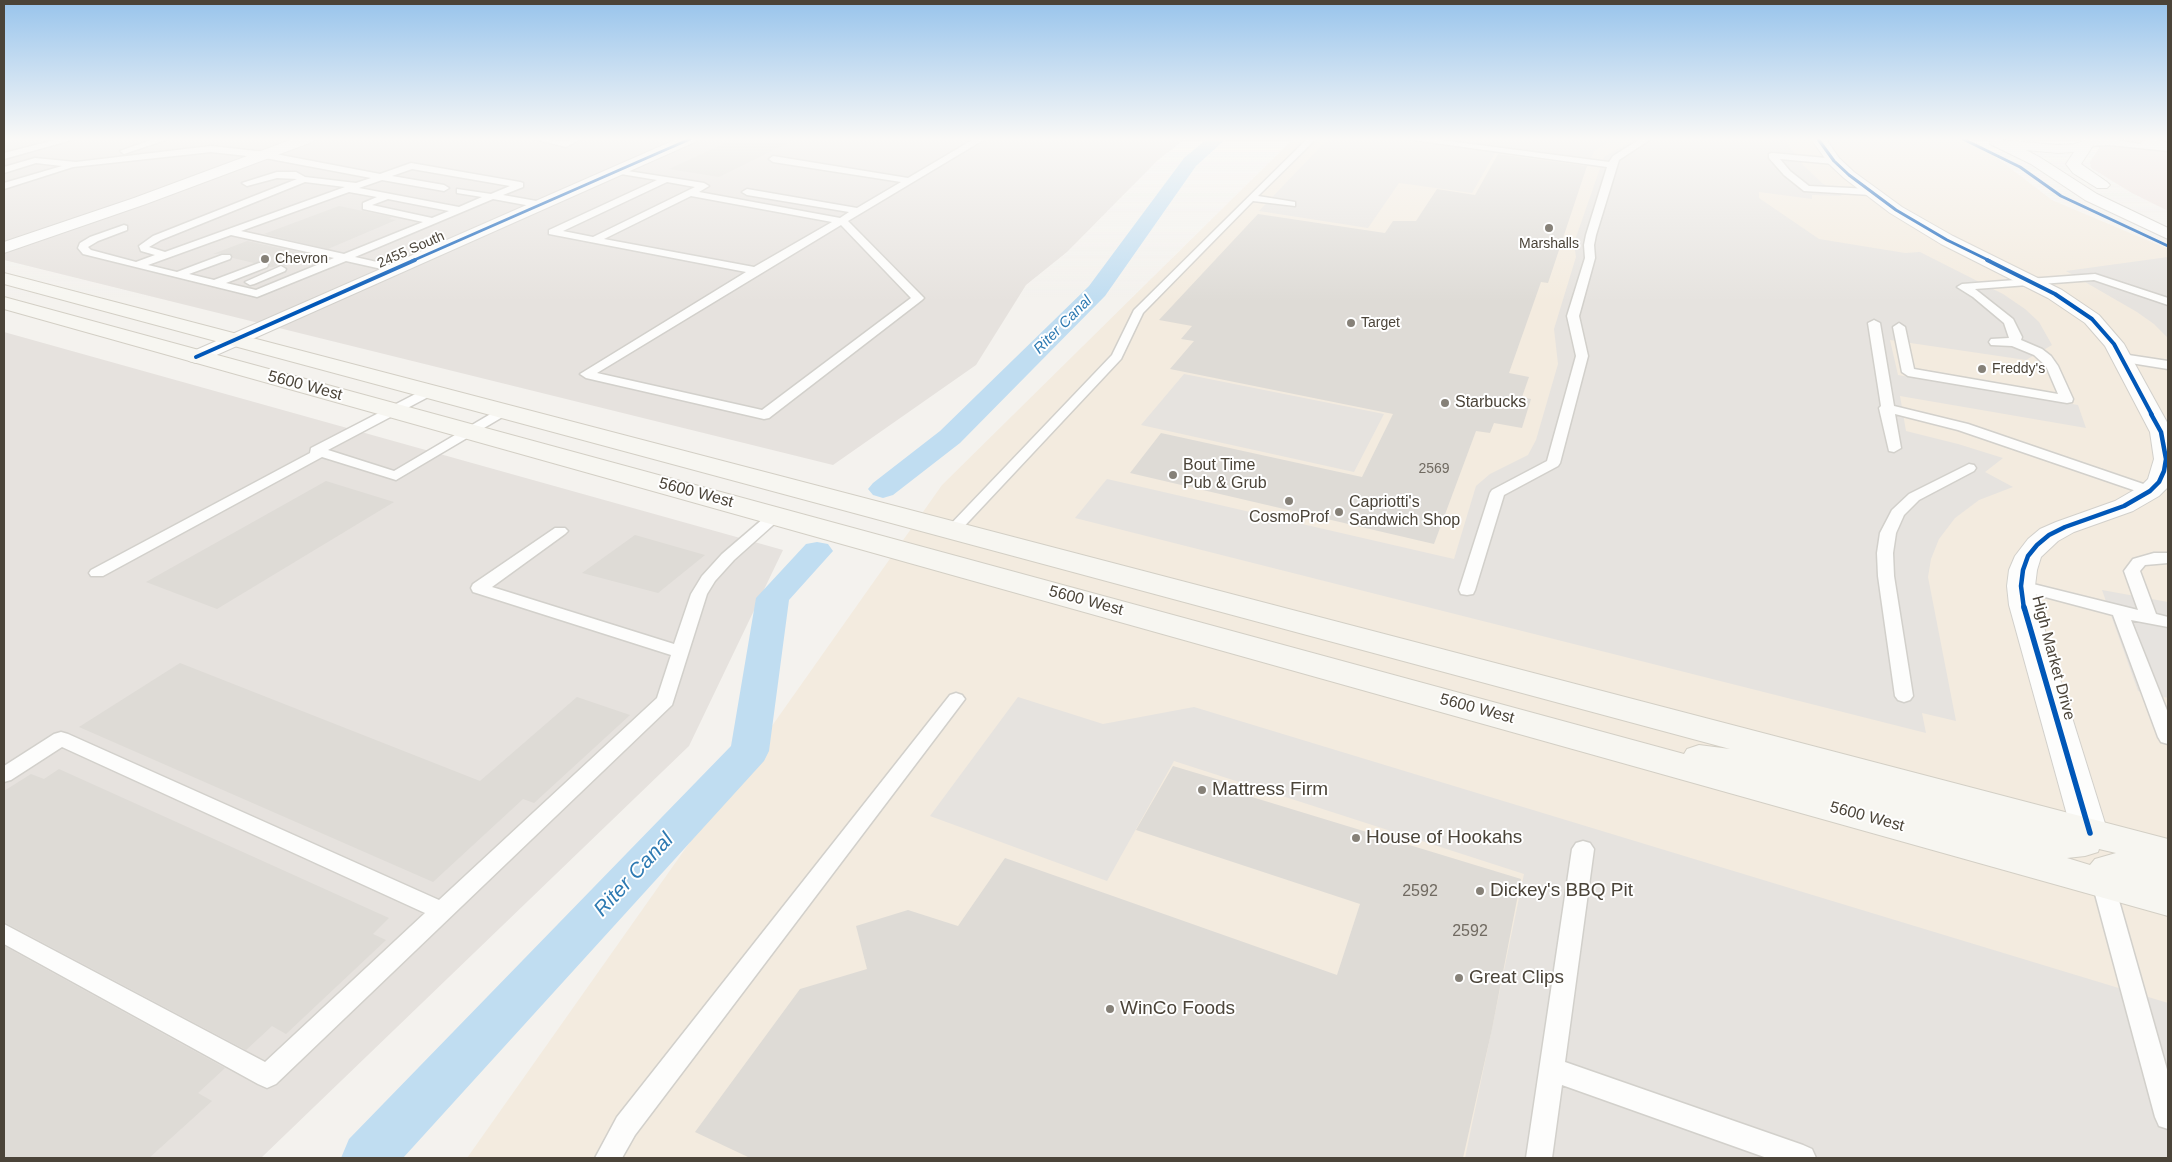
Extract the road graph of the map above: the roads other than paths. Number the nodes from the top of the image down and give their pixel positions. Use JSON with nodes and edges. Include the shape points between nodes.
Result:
{"nodes":[{"id":1,"x":161,"y":193,"type":"edge"},
{"id":2,"x":274,"y":193,"type":"edge"},
{"id":3,"x":335,"y":193,"type":"edge"},
{"id":4,"x":370,"y":193,"type":"edge"},
{"id":5,"x":475,"y":193,"type":"edge"},
{"id":6,"x":500,"y":193,"type":"edge"},
{"id":7,"x":568,"y":193,"type":"edge"},
{"id":8,"x":637,"y":193,"type":"edge"},
{"id":9,"x":689,"y":193,"type":"edge"},
{"id":10,"x":690,"y":193,"type":"edge"},
{"id":11,"x":754,"y":193,"type":"edge"},
{"id":12,"x":889,"y":193,"type":"edge"},
{"id":13,"x":1256,"y":193,"type":"edge"},
{"id":14,"x":1604,"y":193,"type":"edge"},
{"id":15,"x":1873,"y":193,"type":"edge"},
{"id":16,"x":2085,"y":193,"type":"edge"},
{"id":17,"x":2119,"y":193,"type":"edge"},
{"id":18,"x":386,"y":196,"type":"junction"},
{"id":19,"x":493,"y":196,"type":"junction"},
{"id":20,"x":1251,"y":198,"type":"junction"},
{"id":21,"x":1292,"y":204,"type":"dead end"},
{"id":22,"x":542,"y":205,"type":"junction"},
{"id":23,"x":459,"y":210,"type":"junction"},
{"id":24,"x":859,"y":211,"type":"junction"},
{"id":25,"x":2168,"y":217,"type":"edge"},
{"id":26,"x":843,"y":220,"type":"junction"},
{"id":27,"x":433,"y":221,"type":"junction"},
{"id":28,"x":124,"y":228,"type":"dead end"},
{"id":29,"x":230,"y":232,"type":"junction"},
{"id":30,"x":109,"y":234,"type":"junction"},
{"id":31,"x":2168,"y":234,"type":"edge"},
{"id":32,"x":252,"y":237,"type":"junction"},
{"id":33,"x":268,"y":240,"type":"junction"},
{"id":34,"x":594,"y":240,"type":"junction"},
{"id":35,"x":231,"y":244,"type":"dead end"},
{"id":36,"x":287,"y":245,"type":"junction"},
{"id":37,"x":144,"y":246,"type":"junction"},
{"id":38,"x":4,"y":248,"type":"edge"},
{"id":39,"x":248,"y":248,"type":"dead end"},
{"id":40,"x":304,"y":249,"type":"junction"},
{"id":41,"x":268,"y":252,"type":"dead end"},
{"id":42,"x":208,"y":253,"type":"dead end"},
{"id":43,"x":322,"y":253,"type":"junction"},
{"id":44,"x":166,"y":255,"type":"junction"},
{"id":45,"x":285,"y":256,"type":"dead end"},
{"id":46,"x":226,"y":257,"type":"dead end"},
{"id":47,"x":345,"y":258,"type":"junction"},
{"id":48,"x":303,"y":260,"type":"dead end"},
{"id":49,"x":246,"y":261,"type":"dead end"},
{"id":50,"x":137,"y":265,"type":"junction"},
{"id":51,"x":263,"y":265,"type":"dead end"},
{"id":52,"x":281,"y":269,"type":"dead end"},
{"id":53,"x":395,"y":269,"type":"junction"},
{"id":54,"x":160,"y":271,"type":"junction"},
{"id":55,"x":756,"y":271,"type":"junction"},
{"id":56,"x":178,"y":275,"type":"junction"},
{"id":57,"x":4,"y":278,"type":"edge"},
{"id":58,"x":198,"y":280,"type":"junction"},
{"id":59,"x":2032,"y":282,"type":"junction"},
{"id":60,"x":215,"y":284,"type":"junction"},
{"id":61,"x":234,"y":289,"type":"junction"},
{"id":62,"x":2168,"y":302,"type":"edge"},
{"id":63,"x":4,"y":304,"type":"edge"},
{"id":64,"x":1874,"y":323,"type":"dead end"},
{"id":65,"x":1899,"y":327,"type":"dead end"},
{"id":66,"x":234,"y":340,"type":"junction"},
{"id":67,"x":1995,"y":342,"type":"dead end"},
{"id":68,"x":2014,"y":342,"type":"junction"},
{"id":69,"x":196,"y":356,"type":"junction"},
{"id":70,"x":2122,"y":358,"type":"junction"},
{"id":71,"x":2168,"y":365,"type":"edge"},
{"id":72,"x":428,"y":392,"type":"junction"},
{"id":73,"x":1886,"y":408,"type":"junction"},
{"id":74,"x":393,"y":410,"type":"junction"},
{"id":75,"x":504,"y":412,"type":"junction"},
{"id":76,"x":470,"y":431,"type":"junction"},
{"id":77,"x":1894,"y":448,"type":"dead end"},
{"id":78,"x":320,"y":453,"type":"junction"},
{"id":79,"x":1969,"y":468,"type":"dead end"},
{"id":80,"x":2159,"y":494,"type":"edge"},
{"id":81,"x":776,"y":515,"type":"junction"},
{"id":82,"x":560,"y":531,"type":"dead end"},
{"id":83,"x":952,"y":531,"type":"junction"},
{"id":84,"x":2168,"y":558,"type":"edge"},
{"id":85,"x":97,"y":573,"type":"dead end"},
{"id":86,"x":2021,"y":586,"type":"junction"},
{"id":87,"x":1467,"y":590,"type":"dead end"},
{"id":88,"x":2120,"y":612,"type":"junction"},
{"id":89,"x":2149,"y":618,"type":"junction"},
{"id":90,"x":2168,"y":622,"type":"edge"},
{"id":91,"x":680,"y":652,"type":"junction"},
{"id":92,"x":1904,"y":696,"type":"dead end"},
{"id":93,"x":956,"y":699,"type":"dead end"},
{"id":94,"x":2168,"y":737,"type":"edge"},
{"id":95,"x":1650,"y":757,"type":"junction"},
{"id":96,"x":4,"y":775,"type":"edge"},
{"id":97,"x":2090,"y":833,"type":"junction"},
{"id":98,"x":1582,"y":849,"type":"dead end"},
{"id":99,"x":2168,"y":853,"type":"edge"},
{"id":100,"x":2168,"y":878,"type":"edge"},
{"id":101,"x":2103,"y":883,"type":"junction"},
{"id":102,"x":2168,"y":901,"type":"edge"},
{"id":103,"x":442,"y":911,"type":"junction"},
{"id":104,"x":4,"y":933,"type":"edge"},
{"id":105,"x":1551,"y":1069,"type":"junction"},
{"id":106,"x":2168,"y":1117,"type":"edge"},
{"id":107,"x":608,"y":1158,"type":"edge"},
{"id":108,"x":1539,"y":1158,"type":"edge"},
{"id":109,"x":1803,"y":1158,"type":"edge"}],
"edges":[{"from":1,"to":38,"type":"street"},
{"from":2,"to":37,"type":"lane","via":[[157,238]]},
{"from":3,"to":29,"type":"lane"},
{"from":4,"to":18,"type":"lane"},
{"from":5,"to":19,"type":"lane"},
{"from":6,"to":19,"type":"lane"},
{"from":7,"to":22,"type":"street","name":"2455 South"},
{"from":8,"to":34,"type":"lane","via":[[553,232]]},
{"from":9,"to":34,"type":"lane"},
{"from":10,"to":26,"type":"lane"},
{"from":11,"to":24,"type":"lane"},
{"from":12,"to":24,"type":"lane"},
{"from":13,"to":20,"type":"lane"},
{"from":14,"to":87,"type":"lane","via":[[1573,316],[1582,356],[1553,463],[1497,493]]},
{"from":15,"to":59,"type":"street","name":"High Market Drive","via":[[1928,230]]},
{"from":16,"to":31,"type":"street"},
{"from":17,"to":25,"type":"street"},
{"from":18,"to":23,"type":"lane"},
{"from":18,"to":27,"type":"lane","via":[[366,207]]},
{"from":19,"to":22,"type":"lane"},
{"from":19,"to":23,"type":"lane"},
{"from":20,"to":21,"type":"lane"},
{"from":20,"to":83,"type":"lane","via":[[1138,312],[1117,356]]},
{"from":22,"to":53,"type":"street","name":"2455 South"},
{"from":23,"to":27,"type":"lane"},
{"from":24,"to":26,"type":"lane"},
{"from":26,"to":55,"type":"lane"},
{"from":26,"to":55,"type":"lane","via":[[918,298],[764,415],[586,374]]},
{"from":27,"to":47,"type":"lane"},
{"from":28,"to":30,"type":"lane"},
{"from":29,"to":32,"type":"lane"},
{"from":29,"to":44,"type":"lane"},
{"from":30,"to":37,"type":"lane","via":[[136,235],[144,239]]},
{"from":30,"to":50,"type":"lane","via":[[84,244],[83,248],[87,252]]},
{"from":32,"to":33,"type":"lane"},
{"from":32,"to":35,"type":"lane"},
{"from":33,"to":36,"type":"lane"},
{"from":33,"to":39,"type":"lane"},
{"from":34,"to":55,"type":"lane"},
{"from":36,"to":40,"type":"lane"},
{"from":36,"to":41,"type":"lane"},
{"from":37,"to":44,"type":"lane"},
{"from":40,"to":43,"type":"lane"},
{"from":40,"to":45,"type":"lane"},
{"from":42,"to":54,"type":"lane"},
{"from":43,"to":47,"type":"lane"},
{"from":43,"to":48,"type":"lane"},
{"from":44,"to":50,"type":"lane"},
{"from":46,"to":56,"type":"lane"},
{"from":47,"to":53,"type":"lane"},
{"from":47,"to":61,"type":"lane","via":[[257,294]]},
{"from":49,"to":58,"type":"lane"},
{"from":50,"to":54,"type":"lane"},
{"from":51,"to":60,"type":"lane"},
{"from":52,"to":61,"type":"lane"},
{"from":53,"to":66,"type":"street","name":"2455 South"},
{"from":54,"to":56,"type":"lane"},
{"from":56,"to":58,"type":"lane"},
{"from":57,"to":66,"type":"main road","name":"5600 West"},
{"from":58,"to":60,"type":"lane"},
{"from":59,"to":62,"type":"lane","via":[[2096,277]]},
{"from":59,"to":68,"type":"lane","via":[[1962,287],[1982,298],[2009,321],[2016,337]]},
{"from":59,"to":70,"type":"street","name":"High Market Drive","via":[[2092,319],[2108,335]]},
{"from":60,"to":61,"type":"lane"},
{"from":63,"to":69,"type":"main road","name":"5600 West"},
{"from":64,"to":73,"type":"lane"},
{"from":65,"to":68,"type":"lane","via":[[1908,372],[2067,399],[2047,359]]},
{"from":66,"to":69,"type":"street","name":"2455 South"},
{"from":66,"to":72,"type":"main road","name":"5600 West"},
{"from":67,"to":68,"type":"lane"},
{"from":69,"to":74,"type":"main road","name":"5600 West"},
{"from":70,"to":71,"type":"lane"},
{"from":70,"to":80,"type":"street","name":"High Market Drive","via":[[2156,420],[2165,446],[2166,459]]},
{"from":72,"to":74,"type":"lane"},
{"from":72,"to":75,"type":"main road","name":"5600 West"},
{"from":73,"to":77,"type":"lane"},
{"from":73,"to":80,"type":"lane","via":[[1964,427]]},
{"from":74,"to":76,"type":"main road","name":"5600 West"},
{"from":74,"to":78,"type":"lane","via":[[316,451]]},
{"from":75,"to":76,"type":"lane"},
{"from":75,"to":83,"type":"main road","name":"5600 West"},
{"from":76,"to":78,"type":"lane","via":[[396,476]]},
{"from":76,"to":81,"type":"main road","name":"5600 West"},
{"from":78,"to":85,"type":"lane"},
{"from":79,"to":92,"type":"lane","via":[[1914,496],[1897,513],[1888,533],[1886,576]]},
{"from":80,"to":86,"type":"street","name":"High Market Drive","via":[[2049,535],[2028,556]]},
{"from":81,"to":91,"type":"lane","via":[[728,556],[708,580],[699,594]]},
{"from":81,"to":95,"type":"main road","name":"5600 West"},
{"from":82,"to":91,"type":"lane","via":[[479,588]]},
{"from":83,"to":97,"type":"main road","name":"5600 West"},
{"from":84,"to":89,"type":"lane","via":[[2139,562],[2132,571]]},
{"from":86,"to":88,"type":"lane"},
{"from":86,"to":97,"type":"street","name":"High Market Drive","via":[[2028,626]]},
{"from":88,"to":89,"type":"lane"},
{"from":88,"to":94,"type":"lane"},
{"from":89,"to":90,"type":"lane"},
{"from":91,"to":103,"type":"lane","via":[[665,701]]},
{"from":93,"to":107,"type":"lane","via":[[626,1126]]},
{"from":95,"to":97,"type":"main road","via":[[1694,757],[1747,763],[2044,842],[2072,845],[2085,842]]},
{"from":95,"to":101,"type":"main road","name":"5600 West"},
{"from":96,"to":103,"type":"lane","via":[[62,739]]},
{"from":97,"to":99,"type":"main road","name":"5600 West"},
{"from":98,"to":105,"type":"lane"},
{"from":100,"to":101,"type":"main road","via":[[2117,867],[2103,875]]},
{"from":101,"to":102,"type":"main road","name":"5600 West"},
{"from":101,"to":106,"type":"lane"},
{"from":103,"to":104,"type":"lane","via":[[267,1076]]},
{"from":105,"to":108,"type":"lane"},
{"from":105,"to":109,"type":"lane"}]}
